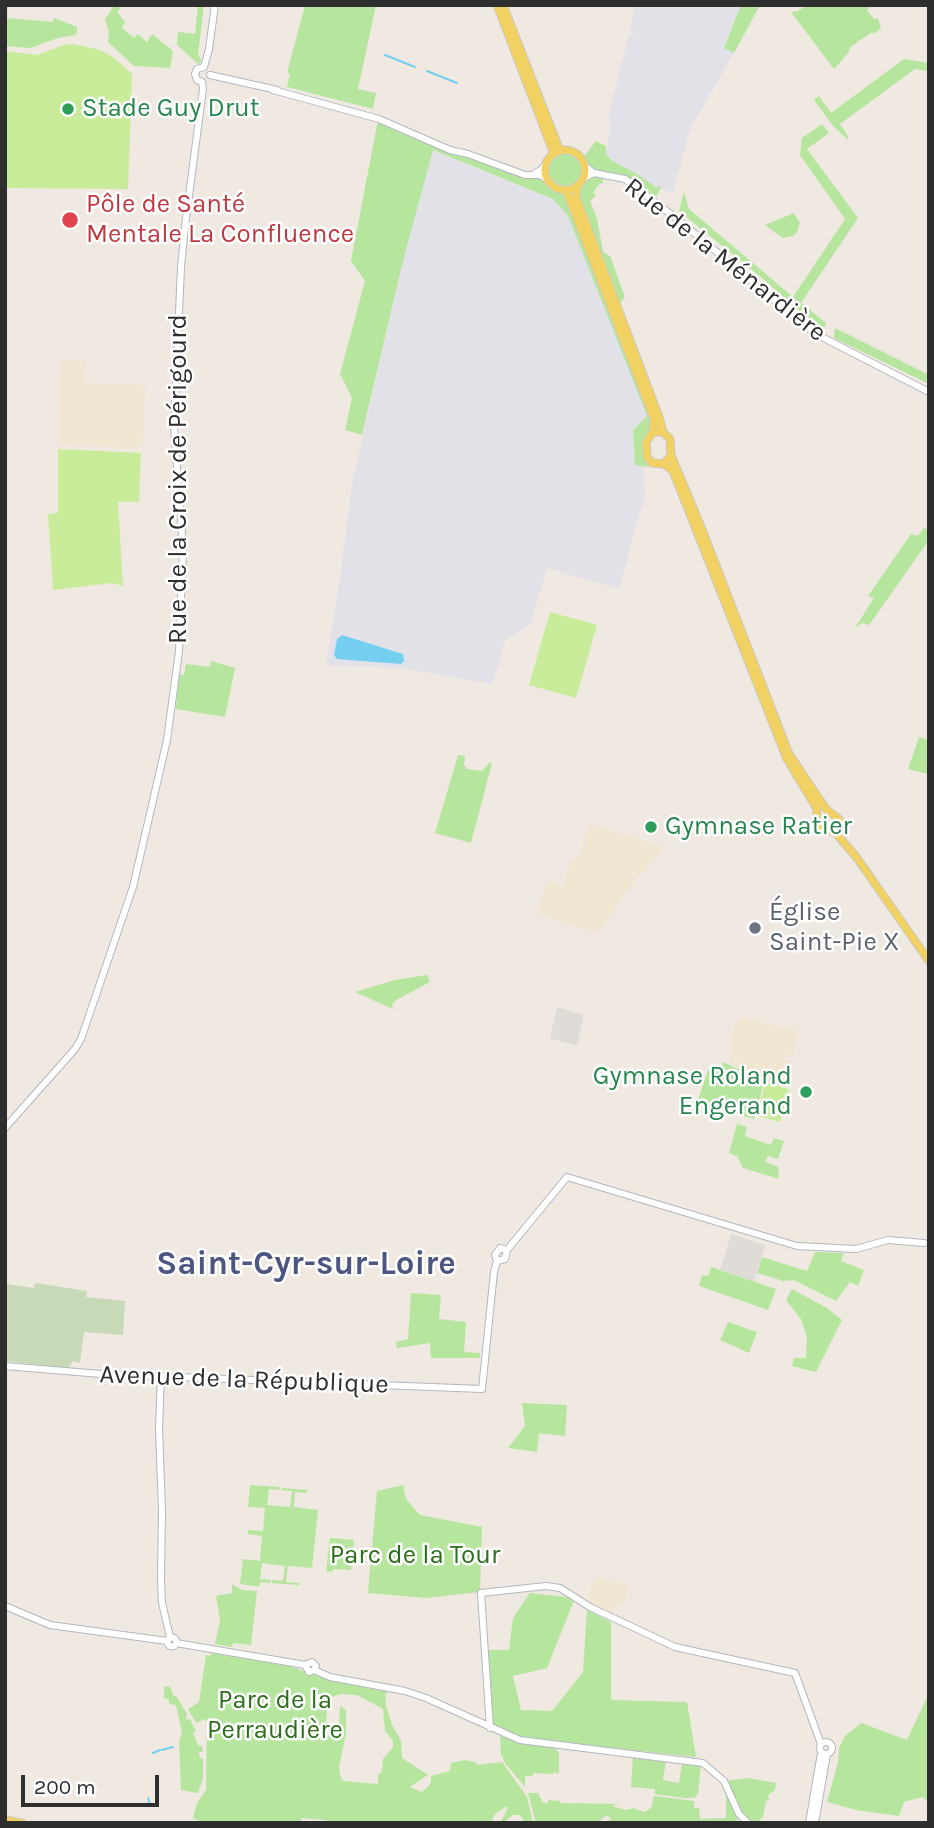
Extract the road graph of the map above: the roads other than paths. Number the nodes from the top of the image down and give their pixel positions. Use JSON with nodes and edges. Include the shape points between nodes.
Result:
{"nodes":[{"id":1,"x":213,"y":5,"type":"edge"},
{"id":2,"x":497,"y":5,"type":"edge"},
{"id":3,"x":503,"y":5,"type":"edge"},
{"id":4,"x":204,"y":66,"type":"junction"},
{"id":5,"x":210,"y":75,"type":"junction"},
{"id":6,"x":202,"y":82,"type":"junction"},
{"id":7,"x":557,"y":152,"type":"junction"},
{"id":8,"x":547,"y":162,"type":"junction"},
{"id":9,"x":585,"y":166,"type":"junction"},
{"id":10,"x":516,"y":171,"type":"junction"},
{"id":11,"x":594,"y":173,"type":"junction"},
{"id":12,"x":584,"y":178,"type":"junction"},
{"id":13,"x":548,"y":180,"type":"junction"},
{"id":14,"x":577,"y":186,"type":"junction"},
{"id":15,"x":566,"y":190,"type":"junction"},
{"id":16,"x":929,"y":392,"type":"edge"},
{"id":17,"x":653,"y":432,"type":"junction"},
{"id":18,"x":663,"y":432,"type":"junction"},
{"id":19,"x":671,"y":455,"type":"junction"},
{"id":20,"x":664,"y":464,"type":"junction"},
{"id":21,"x":833,"y":814,"type":"junction"},
{"id":22,"x":818,"y":816,"type":"junction"},
{"id":23,"x":836,"y":829,"type":"junction"},
{"id":24,"x":929,"y":961,"type":"edge"},
{"id":25,"x":5,"y":1128,"type":"edge"},
{"id":26,"x":927,"y":1245,"type":"edge"},
{"id":27,"x":5,"y":1366,"type":"edge"},
{"id":28,"x":161,"y":1376,"type":"junction"},
{"id":29,"x":5,"y":1606,"type":"edge"},
{"id":30,"x":169,"y":1639,"type":"junction"},
{"id":31,"x":490,"y":1728,"type":"junction"},
{"id":32,"x":821,"y":1744,"type":"junction"},
{"id":33,"x":824,"y":1753,"type":"junction"},
{"id":34,"x":5,"y":1820,"type":"edge"},
{"id":35,"x":22,"y":1823,"type":"edge"},
{"id":36,"x":748,"y":1823,"type":"edge"},
{"id":37,"x":809,"y":1823,"type":"edge"},
{"id":38,"x":815,"y":1823,"type":"edge"}],
"edges":[{"from":1,"to":4,"type":"street"},
{"from":2,"to":7,"type":"main road"},
{"from":3,"to":7,"type":"main road"},
{"from":4,"to":5,"type":"street"},
{"from":4,"to":6,"type":"street","via":[[195,75]]},
{"from":5,"to":6,"type":"street"},
{"from":5,"to":10,"type":"street","via":[[384,116],[442,145]]},
{"from":6,"to":25,"type":"street","name":"Rue de la Croix de Périgourd","via":[[185,226],[175,406],[183,549],[179,652],[167,740],[136,873],[82,1039]]},
{"from":7,"to":8,"type":"main road"},
{"from":7,"to":9,"type":"main road","via":[[577,154]]},
{"from":8,"to":10,"type":"street","via":[[534,174]]},
{"from":8,"to":13,"type":"main road"},
{"from":9,"to":11,"type":"street","name":"Rue de la Ménardière"},
{"from":9,"to":12,"type":"main road"},
{"from":10,"to":13,"type":"street"},
{"from":11,"to":12,"type":"street","name":"Rue de la Ménardière"},
{"from":11,"to":16,"type":"street","name":"Rue de la Ménardière","via":[[630,182],[814,333]]},
{"from":12,"to":14,"type":"main road"},
{"from":13,"to":15,"type":"main road"},
{"from":14,"to":15,"type":"main road"},
{"from":14,"to":18,"type":"main road","via":[[576,197]]},
{"from":15,"to":17,"type":"main road","via":[[653,416]]},
{"from":17,"to":18,"type":"main road"},
{"from":17,"to":20,"type":"main road","via":[[646,442],[647,457],[652,463]]},
{"from":18,"to":19,"type":"main road","via":[[670,439]]},
{"from":19,"to":20,"type":"main road"},
{"from":19,"to":21,"type":"main road","via":[[789,754]]},
{"from":20,"to":22,"type":"main road","via":[[673,471],[783,748]]},
{"from":21,"to":22,"type":"main road"},
{"from":21,"to":23,"type":"main road","via":[[840,820]]},
{"from":22,"to":23,"type":"main road","via":[[817,827]]},
{"from":23,"to":24,"type":"main road"},
{"from":26,"to":28,"type":"street","name":"Avenue de la République","via":[[888,1240],[856,1249],[797,1246],[567,1177],[507,1250],[498,1250],[495,1257],[482,1389]]},
{"from":27,"to":28,"type":"street","name":"Avenue de la République"},
{"from":28,"to":30,"type":"street","via":[[161,1580]]},
{"from":29,"to":30,"type":"street","via":[[50,1625]]},
{"from":30,"to":31,"type":"street","via":[[171,1646],[176,1643],[305,1665],[307,1671],[330,1678],[405,1691]]},
{"from":31,"to":32,"type":"street","via":[[481,1593],[546,1586],[561,1588],[590,1607],[678,1648],[795,1673]]},
{"from":31,"to":36,"type":"street","via":[[520,1740],[703,1763],[724,1782]]},
{"from":32,"to":33,"type":"street"},
{"from":32,"to":33,"type":"street","via":[[831,1744],[832,1750]]},
{"from":33,"to":37,"type":"street"},
{"from":33,"to":38,"type":"street"},
{"from":34,"to":35,"type":"main road"}]}
